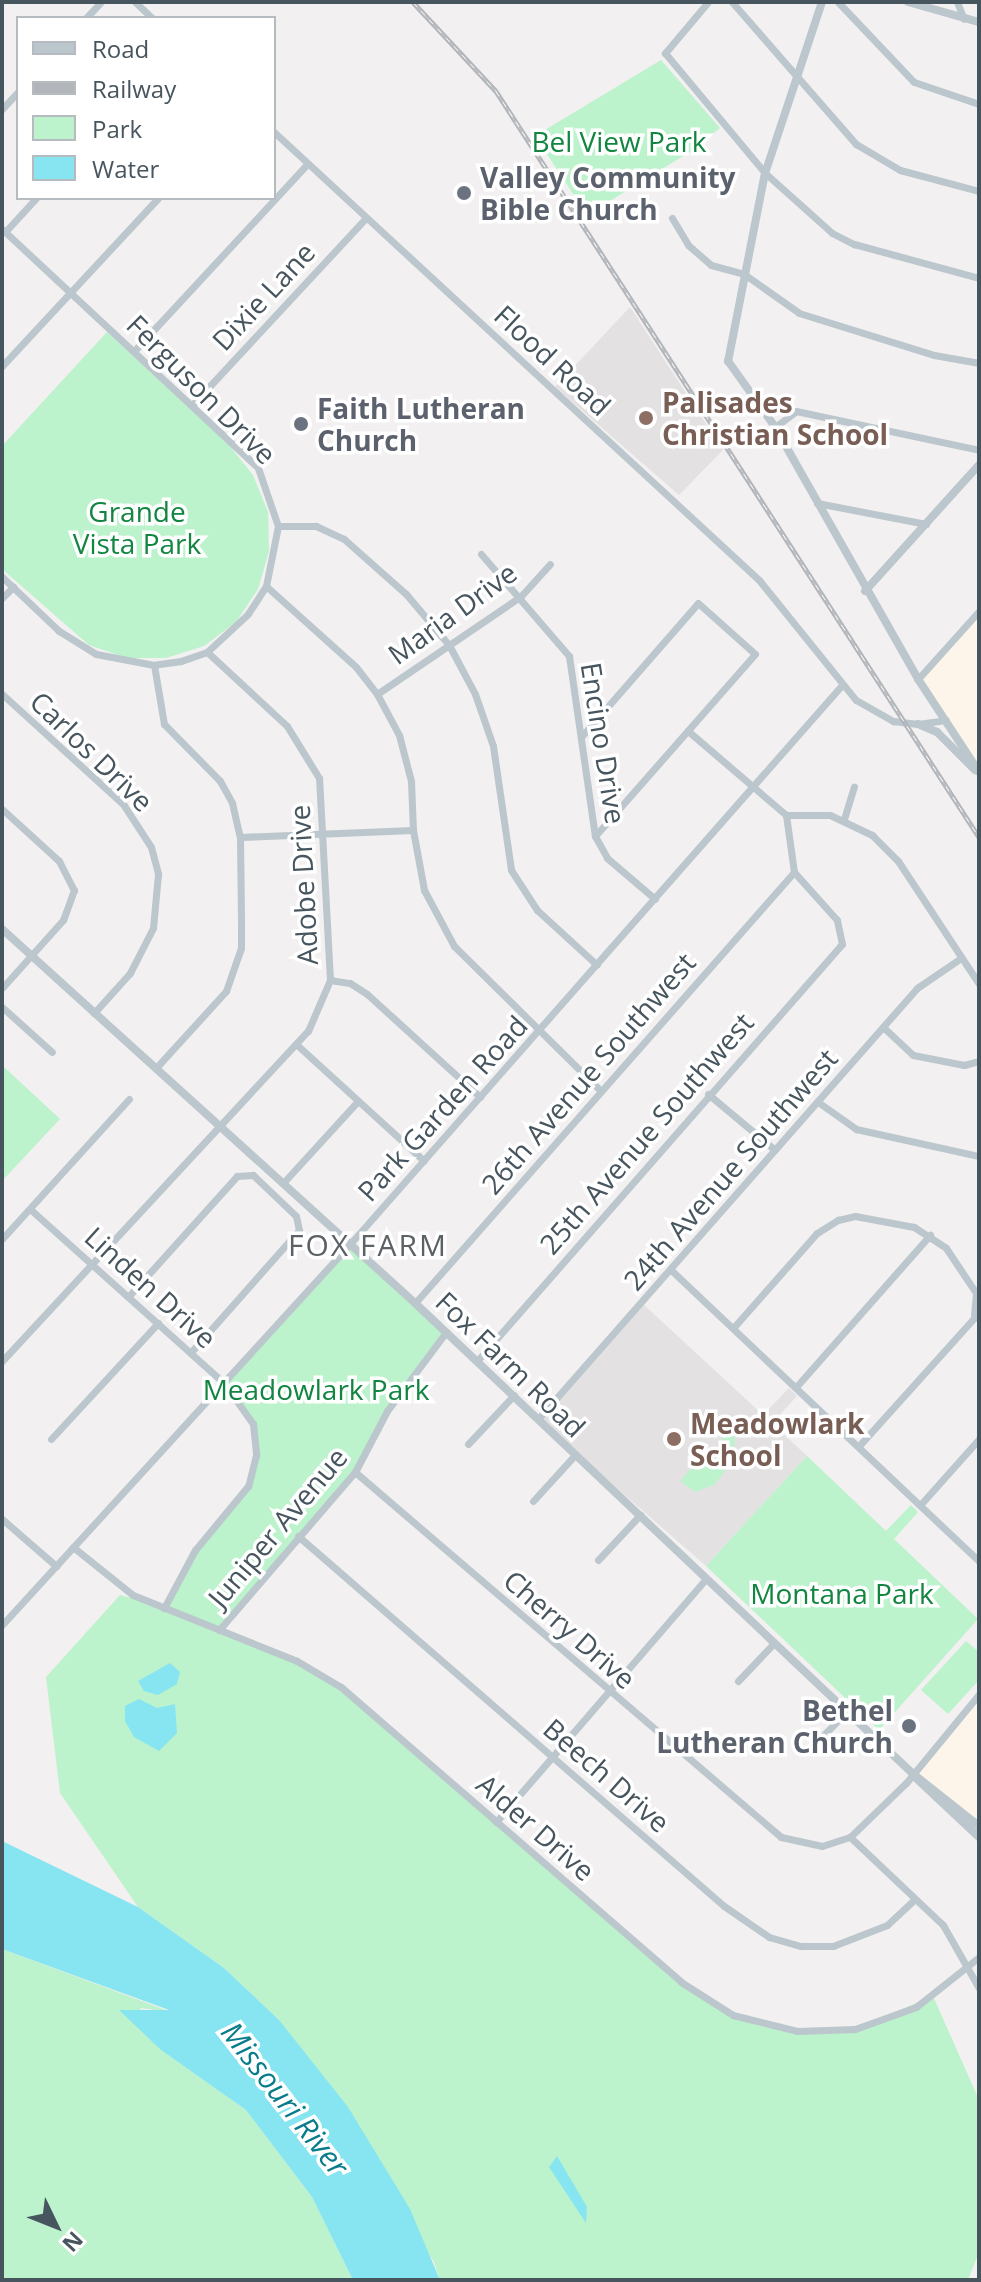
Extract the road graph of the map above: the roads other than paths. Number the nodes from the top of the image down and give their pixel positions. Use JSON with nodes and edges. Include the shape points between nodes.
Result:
{"nodes":[{"id":1,"x":135,"y":2,"type":"edge"},
{"id":2,"x":708,"y":2,"type":"edge"},
{"id":3,"x":732,"y":2,"type":"edge"},
{"id":4,"x":822,"y":2,"type":"edge"},
{"id":5,"x":838,"y":2,"type":"edge"},
{"id":6,"x":908,"y":2,"type":"edge"},
{"id":7,"x":957,"y":2,"type":"edge"},
{"id":8,"x":150,"y":16,"type":"edge"},
{"id":9,"x":965,"y":21,"type":"junction"},
{"id":10,"x":979,"y":22,"type":"edge"},
{"id":11,"x":796,"y":80,"type":"junction"},
{"id":12,"x":16,"y":94,"type":"edge"},
{"id":13,"x":979,"y":104,"type":"edge"},
{"id":14,"x":2,"y":109,"type":"edge"},
{"id":15,"x":276,"y":134,"type":"edge"},
{"id":16,"x":307,"y":164,"type":"junction"},
{"id":17,"x":765,"y":173,"type":"junction"},
{"id":18,"x":979,"y":191,"type":"edge"},
{"id":19,"x":276,"y":198,"type":"edge"},
{"id":20,"x":34,"y":200,"type":"edge"},
{"id":21,"x":156,"y":200,"type":"edge"},
{"id":22,"x":274,"y":200,"type":"edge"},
{"id":23,"x":366,"y":218,"type":"junction"},
{"id":24,"x":672,"y":218,"type":"dead end"},
{"id":25,"x":4,"y":230,"type":"edge"},
{"id":26,"x":744,"y":274,"type":"junction"},
{"id":27,"x":979,"y":278,"type":"edge"},
{"id":28,"x":70,"y":292,"type":"junction"},
{"id":29,"x":135,"y":350,"type":"junction"},
{"id":30,"x":979,"y":363,"type":"edge"},
{"id":31,"x":2,"y":366,"type":"edge"},
{"id":32,"x":193,"y":404,"type":"junction"},
{"id":33,"x":775,"y":427,"type":"junction"},
{"id":34,"x":979,"y":450,"type":"edge"},
{"id":35,"x":979,"y":465,"type":"edge"},
{"id":36,"x":817,"y":503,"type":"junction"},
{"id":37,"x":926,"y":524,"type":"junction"},
{"id":38,"x":278,"y":526,"type":"junction"},
{"id":39,"x":481,"y":554,"type":"dead end"},
{"id":40,"x":550,"y":564,"type":"dead end"},
{"id":41,"x":2,"y":577,"type":"edge"},
{"id":42,"x":266,"y":586,"type":"junction"},
{"id":43,"x":13,"y":587,"type":"junction"},
{"id":44,"x":865,"y":591,"type":"junction"},
{"id":45,"x":521,"y":596,"type":"junction"},
{"id":46,"x":2,"y":598,"type":"edge"},
{"id":47,"x":979,"y":611,"type":"edge"},
{"id":48,"x":449,"y":645,"type":"junction"},
{"id":49,"x":207,"y":652,"type":"junction"},
{"id":50,"x":154,"y":665,"type":"junction"},
{"id":51,"x":918,"y":679,"type":"junction"},
{"id":52,"x":842,"y":685,"type":"junction"},
{"id":53,"x":2,"y":694,"type":"edge"},
{"id":54,"x":377,"y":694,"type":"junction"},
{"id":55,"x":946,"y":720,"type":"junction"},
{"id":56,"x":918,"y":724,"type":"junction"},
{"id":57,"x":688,"y":731,"type":"junction"},
{"id":58,"x":582,"y":736,"type":"junction"},
{"id":59,"x":979,"y":773,"type":"edge"},
{"id":60,"x":752,"y":787,"type":"junction"},
{"id":61,"x":854,"y":787,"type":"dead end"},
{"id":62,"x":2,"y":809,"type":"edge"},
{"id":63,"x":786,"y":815,"type":"junction"},
{"id":64,"x":844,"y":819,"type":"junction"},
{"id":65,"x":413,"y":830,"type":"junction"},
{"id":66,"x":324,"y":832,"type":"junction"},
{"id":67,"x":595,"y":836,"type":"junction"},
{"id":68,"x":240,"y":837,"type":"junction"},
{"id":69,"x":794,"y":872,"type":"junction"},
{"id":70,"x":655,"y":899,"type":"junction"},
{"id":71,"x":2,"y":929,"type":"edge"},
{"id":72,"x":32,"y":956,"type":"junction"},
{"id":73,"x":961,"y":958,"type":"junction"},
{"id":74,"x":597,"y":965,"type":"junction"},
{"id":75,"x":330,"y":980,"type":"junction"},
{"id":76,"x":979,"y":984,"type":"edge"},
{"id":77,"x":2,"y":988,"type":"edge"},
{"id":78,"x":2,"y":1007,"type":"edge"},
{"id":79,"x":94,"y":1013,"type":"junction"},
{"id":80,"x":883,"y":1027,"type":"junction"},
{"id":81,"x":537,"y":1033,"type":"junction"},
{"id":82,"x":296,"y":1044,"type":"junction"},
{"id":83,"x":52,"y":1052,"type":"dead end"},
{"id":84,"x":979,"y":1061,"type":"edge"},
{"id":85,"x":156,"y":1068,"type":"junction"},
{"id":86,"x":601,"y":1091,"type":"junction"},
{"id":87,"x":708,"y":1094,"type":"junction"},
{"id":88,"x":480,"y":1097,"type":"junction"},
{"id":89,"x":129,"y":1099,"type":"dead end"},
{"id":90,"x":358,"y":1101,"type":"junction"},
{"id":91,"x":818,"y":1102,"type":"junction"},
{"id":92,"x":219,"y":1126,"type":"junction"},
{"id":93,"x":775,"y":1150,"type":"junction"},
{"id":94,"x":979,"y":1156,"type":"edge"},
{"id":95,"x":424,"y":1161,"type":"junction"},
{"id":96,"x":283,"y":1183,"type":"junction"},
{"id":97,"x":30,"y":1209,"type":"junction"},
{"id":98,"x":930,"y":1235,"type":"junction"},
{"id":99,"x":2,"y":1239,"type":"edge"},
{"id":100,"x":350,"y":1244,"type":"junction"},
{"id":101,"x":93,"y":1265,"type":"junction"},
{"id":102,"x":671,"y":1270,"type":"junction"},
{"id":103,"x":128,"y":1297,"type":"junction"},
{"id":104,"x":415,"y":1303,"type":"junction"},
{"id":105,"x":158,"y":1323,"type":"junction"},
{"id":106,"x":734,"y":1327,"type":"junction"},
{"id":107,"x":446,"y":1332,"type":"junction"},
{"id":108,"x":191,"y":1352,"type":"junction"},
{"id":109,"x":2,"y":1361,"type":"edge"},
{"id":110,"x":477,"y":1361,"type":"junction"},
{"id":111,"x":224,"y":1383,"type":"junction"},
{"id":112,"x":796,"y":1387,"type":"junction"},
{"id":113,"x":514,"y":1395,"type":"junction"},
{"id":114,"x":538,"y":1419,"type":"junction"},
{"id":115,"x":51,"y":1439,"type":"dead end"},
{"id":116,"x":979,"y":1439,"type":"edge"},
{"id":117,"x":468,"y":1444,"type":"dead end"},
{"id":118,"x":858,"y":1447,"type":"junction"},
{"id":119,"x":575,"y":1455,"type":"junction"},
{"id":120,"x":355,"y":1472,"type":"junction"},
{"id":121,"x":533,"y":1501,"type":"dead end"},
{"id":122,"x":921,"y":1504,"type":"junction"},
{"id":123,"x":640,"y":1515,"type":"junction"},
{"id":124,"x":2,"y":1519,"type":"edge"},
{"id":125,"x":298,"y":1536,"type":"junction"},
{"id":126,"x":73,"y":1547,"type":"junction"},
{"id":127,"x":598,"y":1560,"type":"dead end"},
{"id":128,"x":979,"y":1561,"type":"edge"},
{"id":129,"x":56,"y":1566,"type":"junction"},
{"id":130,"x":706,"y":1579,"type":"junction"},
{"id":131,"x":164,"y":1608,"type":"junction"},
{"id":132,"x":2,"y":1625,"type":"edge"},
{"id":133,"x":219,"y":1630,"type":"junction"},
{"id":134,"x":774,"y":1643,"type":"junction"},
{"id":135,"x":738,"y":1681,"type":"dead end"},
{"id":136,"x":608,"y":1690,"type":"junction"},
{"id":137,"x":979,"y":1694,"type":"edge"},
{"id":138,"x":847,"y":1711,"type":"junction"},
{"id":139,"x":813,"y":1746,"type":"dead end"},
{"id":140,"x":552,"y":1756,"type":"junction"},
{"id":141,"x":912,"y":1773,"type":"junction"},
{"id":142,"x":496,"y":1822,"type":"junction"},
{"id":143,"x":978,"y":1834,"type":"edge"},
{"id":144,"x":850,"y":1837,"type":"junction"},
{"id":145,"x":915,"y":1899,"type":"junction"},
{"id":146,"x":979,"y":1957,"type":"edge"},
{"id":147,"x":970,"y":1966,"type":"junction"},
{"id":148,"x":979,"y":1988,"type":"edge"}],
"edges":[{"from":1,"to":8,"type":"street"},
{"from":2,"to":17,"type":"street","via":[[665,53]]},
{"from":3,"to":11,"type":"street"},
{"from":4,"to":11,"type":"street"},
{"from":5,"to":13,"type":"street","via":[[914,82]]},
{"from":6,"to":9,"type":"street"},
{"from":7,"to":9,"type":"street"},
{"from":9,"to":10,"type":"street"},
{"from":11,"to":17,"type":"street"},
{"from":11,"to":18,"type":"street","via":[[873,156],[900,170]]},
{"from":12,"to":14,"type":"street"},
{"from":15,"to":16,"type":"street","name":"Flood Road"},
{"from":16,"to":19,"type":"street"},
{"from":16,"to":23,"type":"street","name":"Flood Road"},
{"from":17,"to":26,"type":"street"},
{"from":17,"to":27,"type":"street","via":[[832,233],[854,244]]},
{"from":20,"to":25,"type":"street"},
{"from":21,"to":28,"type":"street"},
{"from":22,"to":29,"type":"street"},
{"from":23,"to":32,"type":"street","name":"Dixie Lane"},
{"from":23,"to":52,"type":"street","name":"Flood Road","via":[[759,580]]},
{"from":24,"to":26,"type":"street","via":[[688,245],[711,265]]},
{"from":25,"to":28,"type":"street","name":"Ferguson Drive"},
{"from":26,"to":30,"type":"street","via":[[799,313],[826,324]]},
{"from":26,"to":33,"type":"street","via":[[728,361]]},
{"from":28,"to":29,"type":"street","name":"Ferguson Drive"},
{"from":28,"to":31,"type":"street"},
{"from":29,"to":32,"type":"street","name":"Ferguson Drive"},
{"from":32,"to":38,"type":"street","name":"Ferguson Drive","via":[[258,468]]},
{"from":33,"to":34,"type":"street","via":[[796,411]]},
{"from":33,"to":36,"type":"street"},
{"from":35,"to":37,"type":"street"},
{"from":36,"to":37,"type":"street"},
{"from":36,"to":44,"type":"street"},
{"from":37,"to":44,"type":"street"},
{"from":38,"to":42,"type":"street"},
{"from":38,"to":48,"type":"street","via":[[316,526],[344,539],[406,594]]},
{"from":39,"to":45,"type":"street","name":"Encino Drive"},
{"from":40,"to":45,"type":"street","name":"Maria Drive"},
{"from":41,"to":43,"type":"street"},
{"from":42,"to":49,"type":"street","via":[[248,614]]},
{"from":42,"to":54,"type":"street","via":[[356,667]]},
{"from":43,"to":46,"type":"street"},
{"from":43,"to":50,"type":"street","via":[[86,649],[120,662]]},
{"from":44,"to":51,"type":"street"},
{"from":45,"to":48,"type":"street","name":"Maria Drive"},
{"from":45,"to":58,"type":"street","name":"Encino Drive","via":[[569,656]]},
{"from":47,"to":51,"type":"street"},
{"from":48,"to":54,"type":"street","name":"Maria Drive"},
{"from":48,"to":74,"type":"street","via":[[475,694],[493,746],[511,870],[537,910]]},
{"from":49,"to":50,"type":"street"},
{"from":49,"to":66,"type":"street","name":"Adobe Drive","via":[[303,745],[319,778]]},
{"from":50,"to":68,"type":"street","via":[[164,724],[220,781]]},
{"from":51,"to":55,"type":"street"},
{"from":52,"to":56,"type":"street","name":"Flood Road","via":[[893,721]]},
{"from":52,"to":60,"type":"street","name":"Park Garden Road"},
{"from":53,"to":79,"type":"street","name":"Carlos Drive","via":[[123,804],[151,847],[158,874],[153,928],[130,973]]},
{"from":54,"to":65,"type":"street","via":[[399,735],[411,781]]},
{"from":55,"to":56,"type":"street","name":"Flood Road"},
{"from":55,"to":59,"type":"street"},
{"from":56,"to":59,"type":"street","via":[[937,732]]},
{"from":57,"to":58,"type":"street","via":[[755,654],[698,603]]},
{"from":57,"to":60,"type":"street"},
{"from":57,"to":67,"type":"street"},
{"from":58,"to":67,"type":"street","name":"Encino Drive"},
{"from":60,"to":63,"type":"street"},
{"from":60,"to":70,"type":"street","name":"Park Garden Road"},
{"from":61,"to":64,"type":"street"},
{"from":62,"to":72,"type":"street","via":[[59,861],[74,890],[72,906]]},
{"from":63,"to":64,"type":"street"},
{"from":63,"to":69,"type":"street"},
{"from":64,"to":73,"type":"street","via":[[872,835],[898,861]]},
{"from":65,"to":66,"type":"street"},
{"from":65,"to":81,"type":"street","via":[[424,890],[443,928],[470,965]]},
{"from":66,"to":68,"type":"street"},
{"from":66,"to":75,"type":"street","name":"Adobe Drive"},
{"from":67,"to":70,"type":"street","name":"Encino Drive","via":[[607,858]]},
{"from":68,"to":85,"type":"street","via":[[236,971],[219,999]]},
{"from":69,"to":86,"type":"street","name":"26th Avenue Southwest"},
{"from":69,"to":87,"type":"street","name":"25th Avenue Southwest","via":[[843,933],[842,944]]},
{"from":70,"to":74,"type":"street","name":"Park Garden Road"},
{"from":71,"to":72,"type":"street","name":"Fox Farm Road"},
{"from":72,"to":77,"type":"street"},
{"from":72,"to":79,"type":"street","name":"Fox Farm Road"},
{"from":73,"to":76,"type":"street"},
{"from":73,"to":80,"type":"street","name":"24th Avenue Southwest","via":[[917,988]]},
{"from":74,"to":81,"type":"street","name":"Park Garden Road"},
{"from":75,"to":82,"type":"street","name":"Adobe Drive","via":[[317,1015]]},
{"from":75,"to":88,"type":"street","via":[[367,994]]},
{"from":78,"to":83,"type":"street"},
{"from":79,"to":85,"type":"street","name":"Fox Farm Road"},
{"from":80,"to":84,"type":"street","via":[[913,1055],[964,1065]]},
{"from":80,"to":91,"type":"street","name":"24th Avenue Southwest"},
{"from":81,"to":86,"type":"street"},
{"from":81,"to":88,"type":"street","name":"Park Garden Road"},
{"from":82,"to":90,"type":"street"},
{"from":82,"to":92,"type":"street","name":"Adobe Drive"},
{"from":85,"to":92,"type":"street","name":"Fox Farm Road"},
{"from":86,"to":104,"type":"street","name":"26th Avenue Southwest"},
{"from":87,"to":93,"type":"street"},
{"from":87,"to":110,"type":"street","name":"25th Avenue Southwest"},
{"from":88,"to":95,"type":"street","name":"Park Garden Road"},
{"from":89,"to":97,"type":"street"},
{"from":90,"to":95,"type":"street"},
{"from":90,"to":96,"type":"street"},
{"from":91,"to":93,"type":"street","name":"24th Avenue Southwest"},
{"from":91,"to":94,"type":"street","via":[[856,1129]]},
{"from":92,"to":96,"type":"street","name":"Fox Farm Road"},
{"from":92,"to":101,"type":"street","name":"Adobe Drive"},
{"from":93,"to":102,"type":"street","name":"24th Avenue Southwest"},
{"from":95,"to":100,"type":"street","name":"Park Garden Road"},
{"from":96,"to":100,"type":"street","name":"Fox Farm Road"},
{"from":97,"to":99,"type":"street"},
{"from":97,"to":101,"type":"street","name":"Linden Drive"},
{"from":98,"to":106,"type":"street","via":[[855,1216],[838,1220],[817,1233]]},
{"from":98,"to":112,"type":"street"},
{"from":98,"to":118,"type":"street","via":[[946,1248],[979,1306],[974,1318]]},
{"from":100,"to":104,"type":"street","name":"Fox Farm Road"},
{"from":100,"to":111,"type":"street","name":"Park Garden Road"},
{"from":101,"to":103,"type":"street","name":"Linden Drive"},
{"from":101,"to":109,"type":"street","name":"Adobe Drive"},
{"from":102,"to":106,"type":"street"},
{"from":102,"to":114,"type":"street","name":"24th Avenue Southwest"},
{"from":103,"to":105,"type":"street","name":"Linden Drive"},
{"from":103,"to":108,"type":"street","via":[[237,1176],[253,1175],[296,1216],[299,1230]]},
{"from":104,"to":107,"type":"street","name":"Fox Farm Road"},
{"from":105,"to":108,"type":"street","name":"Linden Drive"},
{"from":105,"to":115,"type":"street"},
{"from":106,"to":112,"type":"street"},
{"from":107,"to":110,"type":"street","name":"Fox Farm Road"},
{"from":107,"to":120,"type":"street","name":"Juniper Avenue","via":[[387,1411]]},
{"from":108,"to":111,"type":"street","name":"Linden Drive"},
{"from":110,"to":113,"type":"street","name":"Fox Farm Road"},
{"from":111,"to":126,"type":"street","name":"Park Garden Road"},
{"from":111,"to":131,"type":"street","name":"Linden Drive","via":[[253,1424],[256,1455],[248,1486],[195,1550]]},
{"from":112,"to":118,"type":"street"},
{"from":113,"to":114,"type":"street","name":"Fox Farm Road"},
{"from":113,"to":117,"type":"street"},
{"from":114,"to":119,"type":"street","name":"Fox Farm Road"},
{"from":116,"to":122,"type":"street"},
{"from":118,"to":122,"type":"street"},
{"from":119,"to":121,"type":"street"},
{"from":119,"to":123,"type":"street","name":"Fox Farm Road"},
{"from":120,"to":125,"type":"street","name":"Juniper Avenue"},
{"from":120,"to":136,"type":"street","name":"Cherry Drive"},
{"from":122,"to":128,"type":"street"},
{"from":123,"to":127,"type":"street"},
{"from":123,"to":130,"type":"street","name":"Fox Farm Road"},
{"from":124,"to":129,"type":"street"},
{"from":125,"to":133,"type":"street","name":"Juniper Avenue"},
{"from":125,"to":140,"type":"street","name":"Beech Drive"},
{"from":126,"to":129,"type":"street","name":"Park Garden Road"},
{"from":126,"to":131,"type":"street","name":"Alder Drive","via":[[118,1587]]},
{"from":129,"to":132,"type":"street","name":"Park Garden Road"},
{"from":130,"to":134,"type":"street","name":"Fox Farm Road"},
{"from":130,"to":136,"type":"street"},
{"from":131,"to":133,"type":"street","name":"Alder Drive"},
{"from":133,"to":142,"type":"street","name":"Alder Drive","via":[[319,1672]]},
{"from":134,"to":135,"type":"street"},
{"from":134,"to":138,"type":"street","name":"Fox Farm Road"},
{"from":136,"to":140,"type":"street"},
{"from":136,"to":144,"type":"street","name":"Cherry Drive","via":[[781,1837],[822,1846]]},
{"from":137,"to":141,"type":"street"},
{"from":138,"to":139,"type":"street"},
{"from":138,"to":141,"type":"street","name":"Fox Farm Road"},
{"from":140,"to":142,"type":"street"},
{"from":140,"to":145,"type":"street","name":"Beech Drive","via":[[724,1906],[769,1937],[801,1946],[833,1946],[887,1925]]},
{"from":141,"to":143,"type":"street","name":"Fox Farm Road"},
{"from":141,"to":144,"type":"street"},
{"from":142,"to":147,"type":"street","name":"Alder Drive","via":[[681,1982],[760,2026],[825,2034],[883,2021],[916,2007]]},
{"from":144,"to":145,"type":"street"},
{"from":145,"to":147,"type":"street","via":[[943,1925]]},
{"from":146,"to":147,"type":"street","name":"Alder Drive"},
{"from":147,"to":148,"type":"street"}]}
